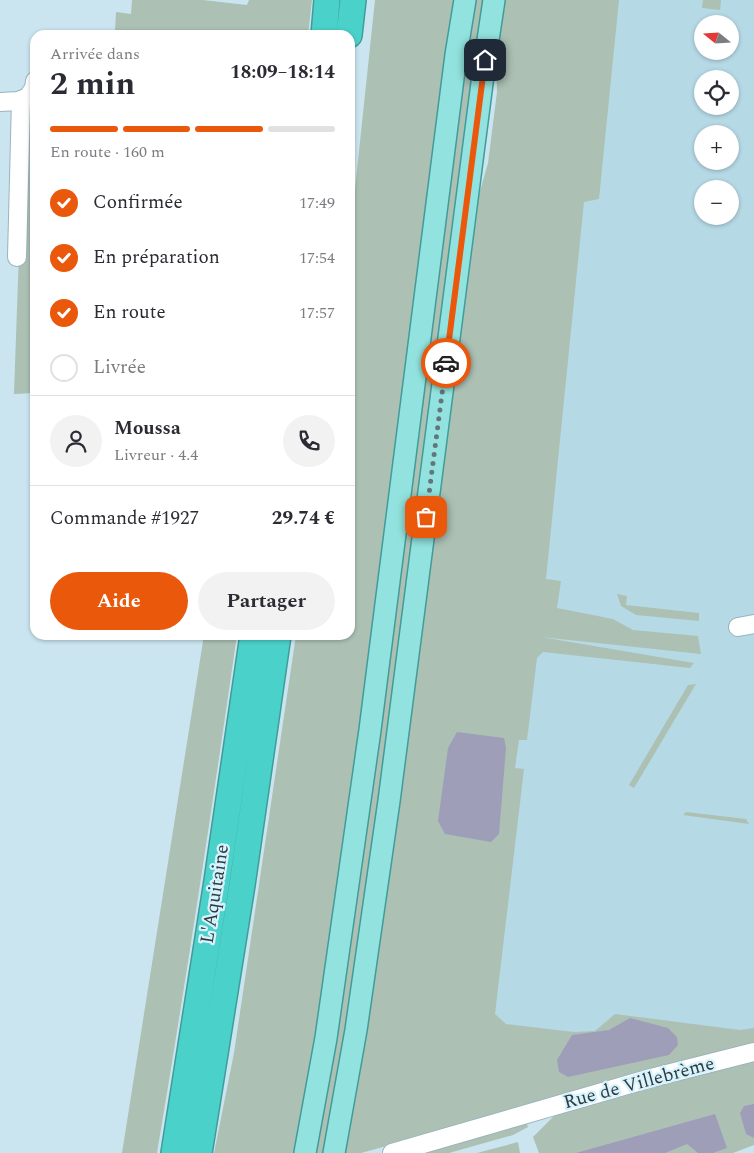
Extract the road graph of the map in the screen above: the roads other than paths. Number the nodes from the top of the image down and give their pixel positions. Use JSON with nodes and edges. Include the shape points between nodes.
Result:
{"nodes":[{"id":1,"x":328,"y":0,"type":"edge"},
{"id":2,"x":353,"y":0,"type":"edge"},
{"id":3,"x":465,"y":0,"type":"edge"},
{"id":4,"x":494,"y":0,"type":"edge"},
{"id":5,"x":325,"y":30,"type":"edge"},
{"id":6,"x":350,"y":30,"type":"edge"},
{"id":7,"x":30,"y":95,"type":"edge"},
{"id":8,"x":21,"y":100,"type":"junction"},
{"id":9,"x":0,"y":102,"type":"edge"},
{"id":10,"x":17,"y":257,"type":"dead end"},
{"id":11,"x":252,"y":640,"type":"edge"},
{"id":12,"x":277,"y":640,"type":"edge"},
{"id":13,"x":754,"y":1052,"type":"edge"},
{"id":14,"x":174,"y":1153,"type":"edge"},
{"id":15,"x":199,"y":1153,"type":"edge"},
{"id":16,"x":305,"y":1153,"type":"edge"},
{"id":17,"x":334,"y":1153,"type":"edge"},
{"id":18,"x":392,"y":1153,"type":"edge"}],
"edges":[{"from":1,"to":5,"type":"highway"},
{"from":2,"to":6,"type":"highway"},
{"from":3,"to":16,"type":"main road","via":[[372,720],[326,1038]]},
{"from":4,"to":17,"type":"main road","via":[[389,801],[356,1030]]},
{"from":7,"to":8,"type":"street"},
{"from":8,"to":9,"type":"street"},
{"from":8,"to":10,"type":"street"},
{"from":11,"to":14,"type":"highway","name":"L'Aquitaine"},
{"from":12,"to":15,"type":"highway","name":"L'Aquitaine","via":[[244,876]]},
{"from":13,"to":18,"type":"street","name":"Rue de Villebrème","via":[[651,1078]]}]}
